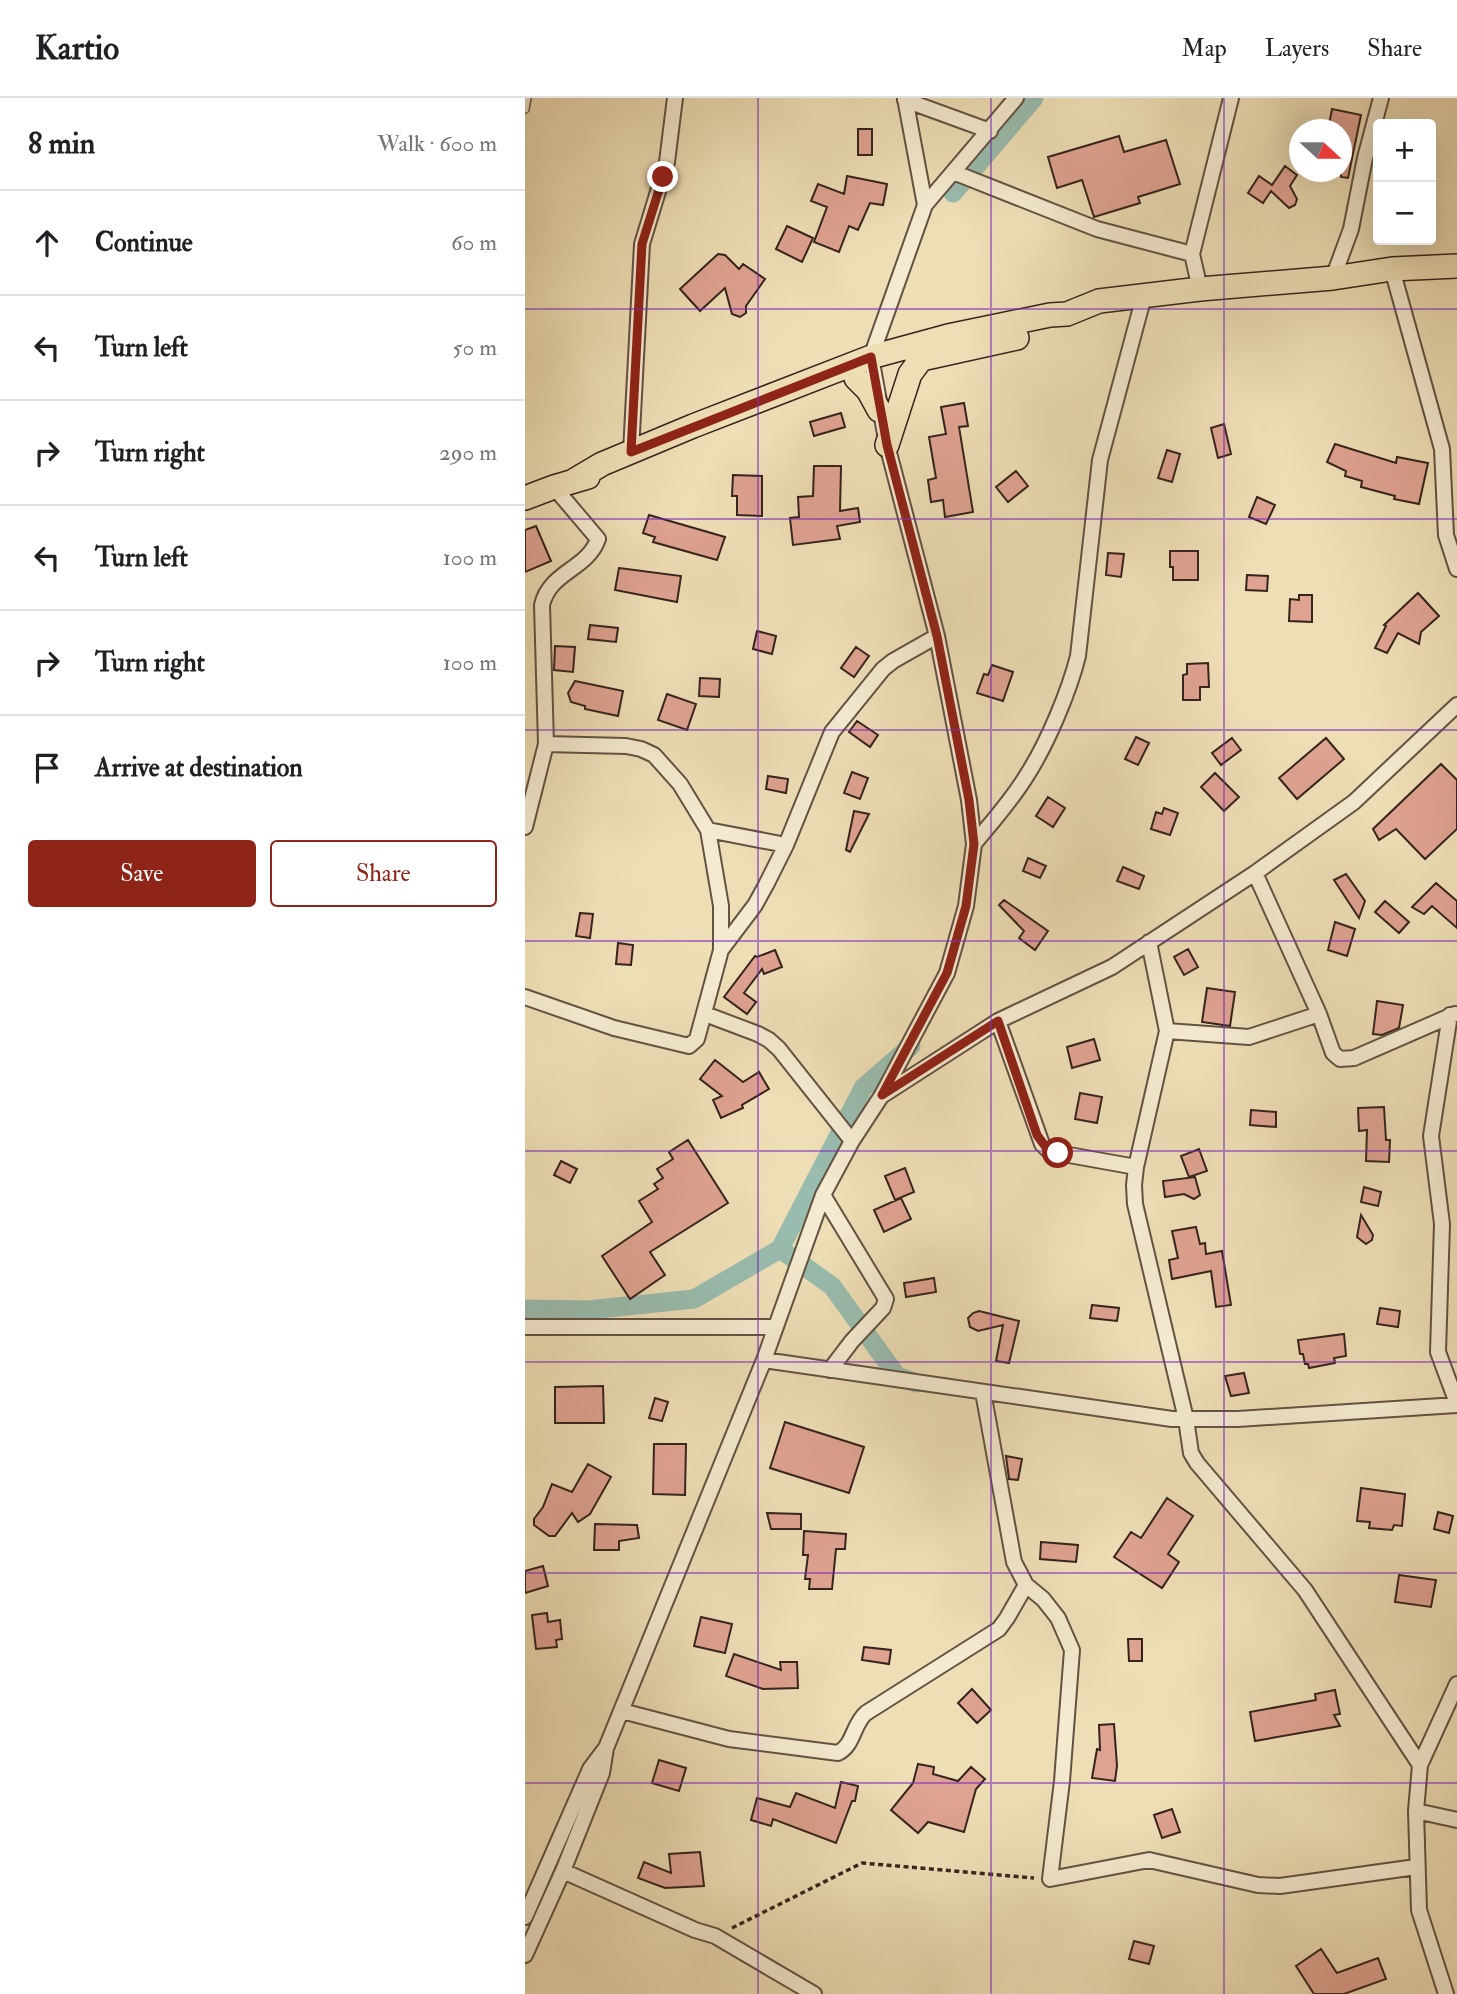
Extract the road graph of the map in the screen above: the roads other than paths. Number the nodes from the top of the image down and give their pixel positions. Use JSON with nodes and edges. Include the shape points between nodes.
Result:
{"nodes":[{"id":1,"x":527,"y":98,"type":"edge"},
{"id":2,"x":675,"y":98,"type":"edge"},
{"id":3,"x":1016,"y":98,"type":"edge"},
{"id":4,"x":1231,"y":98,"type":"edge"},
{"id":5,"x":1381,"y":98,"type":"edge"},
{"id":6,"x":905,"y":99,"type":"edge"},
{"id":7,"x":525,"y":109,"type":"edge"},
{"id":8,"x":991,"y":131,"type":"junction"},
{"id":9,"x":953,"y":172,"type":"junction"},
{"id":10,"x":925,"y":205,"type":"junction"},
{"id":11,"x":1192,"y":254,"type":"junction"},
{"id":12,"x":1457,"y":266,"type":"edge"},
{"id":13,"x":1392,"y":269,"type":"junction"},
{"id":14,"x":1333,"y":278,"type":"junction"},
{"id":15,"x":1200,"y":289,"type":"junction"},
{"id":16,"x":1144,"y":296,"type":"junction"},
{"id":17,"x":1099,"y":301,"type":"junction"},
{"id":18,"x":922,"y":358,"type":"junction"},
{"id":19,"x":866,"y":369,"type":"junction"},
{"id":20,"x":879,"y":410,"type":"joint"},
{"id":21,"x":887,"y":445,"type":"junction"},
{"id":22,"x":631,"y":452,"type":"junction"},
{"id":23,"x":565,"y":483,"type":"junction"},
{"id":24,"x":525,"y":498,"type":"edge"},
{"id":25,"x":1457,"y":569,"type":"edge"},
{"id":26,"x":937,"y":636,"type":"junction"},
{"id":27,"x":1457,"y":705,"type":"edge"},
{"id":28,"x":546,"y":744,"type":"junction"},
{"id":29,"x":525,"y":827,"type":"edge"},
{"id":30,"x":708,"y":830,"type":"junction"},
{"id":31,"x":974,"y":844,"type":"junction"},
{"id":32,"x":786,"y":845,"type":"junction"},
{"id":33,"x":1255,"y":873,"type":"junction"},
{"id":34,"x":1149,"y":942,"type":"junction"},
{"id":35,"x":721,"y":950,"type":"junction"},
{"id":36,"x":525,"y":997,"type":"edge"},
{"id":37,"x":705,"y":1014,"type":"junction"},
{"id":38,"x":1319,"y":1014,"type":"junction"},
{"id":39,"x":1454,"y":1014,"type":"edge"},
{"id":40,"x":998,"y":1021,"type":"junction"},
{"id":41,"x":1167,"y":1031,"type":"junction"},
{"id":42,"x":882,"y":1095,"type":"junction"},
{"id":43,"x":852,"y":1141,"type":"junction"},
{"id":44,"x":1136,"y":1167,"type":"junction"},
{"id":45,"x":824,"y":1195,"type":"junction"},
{"id":46,"x":525,"y":1326,"type":"edge"},
{"id":47,"x":775,"y":1327,"type":"junction"},
{"id":48,"x":764,"y":1360,"type":"junction"},
{"id":49,"x":830,"y":1370,"type":"junction"},
{"id":50,"x":983,"y":1392,"type":"junction"},
{"id":51,"x":1457,"y":1404,"type":"edge"},
{"id":52,"x":1186,"y":1419,"type":"junction"},
{"id":53,"x":1026,"y":1585,"type":"junction"},
{"id":54,"x":1457,"y":1684,"type":"edge"},
{"id":55,"x":621,"y":1711,"type":"junction"},
{"id":56,"x":606,"y":1748,"type":"junction"},
{"id":57,"x":1420,"y":1765,"type":"junction"},
{"id":58,"x":1416,"y":1811,"type":"junction"},
{"id":59,"x":1457,"y":1820,"type":"edge"},
{"id":60,"x":1416,"y":1867,"type":"junction"},
{"id":61,"x":563,"y":1871,"type":"junction"},
{"id":62,"x":542,"y":1896,"type":"junction"},
{"id":63,"x":525,"y":1917,"type":"edge"},
{"id":64,"x":525,"y":1955,"type":"edge"},
{"id":65,"x":814,"y":1994,"type":"edge"},
{"id":66,"x":1446,"y":1994,"type":"edge"}],
"edges":[{"from":1,"to":7,"type":"lane"},
{"from":2,"to":22,"type":"street","via":[[667,162],[642,244]]},
{"from":3,"to":8,"type":"street"},
{"from":4,"to":11,"type":"street"},
{"from":5,"to":14,"type":"street","via":[[1351,229]]},
{"from":6,"to":8,"type":"street"},
{"from":6,"to":10,"type":"street"},
{"from":8,"to":9,"type":"street"},
{"from":9,"to":10,"type":"street"},
{"from":9,"to":11,"type":"street","via":[[1097,229]]},
{"from":10,"to":19,"type":"street"},
{"from":11,"to":15,"type":"street"},
{"from":12,"to":13,"type":"main road"},
{"from":13,"to":14,"type":"main road"},
{"from":13,"to":25,"type":"street","via":[[1442,449],[1446,534]]},
{"from":14,"to":15,"type":"main road"},
{"from":15,"to":16,"type":"main road"},
{"from":16,"to":17,"type":"main road"},
{"from":16,"to":31,"type":"street","via":[[1100,460],[1074,674],[1032,767]]},
{"from":17,"to":18,"type":"main road","via":[[1068,326]]},
{"from":17,"to":19,"type":"main road","via":[[1067,314],[948,336]]},
{"from":18,"to":19,"type":"main road"},
{"from":18,"to":21,"type":"main road","via":[[910,374]]},
{"from":19,"to":20,"type":"main road","via":[[868,390]]},
{"from":19,"to":22,"type":"main road"},
{"from":19,"to":23,"type":"main road","via":[[640,461]]},
{"from":20,"to":21,"type":"street"},
{"from":21,"to":26,"type":"street"},
{"from":22,"to":23,"type":"main road"},
{"from":23,"to":24,"type":"main road"},
{"from":23,"to":28,"type":"street","via":[[598,539],[585,559],[545,592]]},
{"from":26,"to":31,"type":"street"},
{"from":26,"to":32,"type":"street","via":[[883,669],[832,732]]},
{"from":27,"to":33,"type":"street","via":[[1355,802]]},
{"from":28,"to":29,"type":"street"},
{"from":28,"to":30,"type":"street","via":[[626,746],[654,755],[680,784]]},
{"from":30,"to":32,"type":"street"},
{"from":30,"to":35,"type":"street","via":[[721,906]]},
{"from":31,"to":42,"type":"street","via":[[966,906],[947,973]]},
{"from":32,"to":35,"type":"street","via":[[755,905]]},
{"from":33,"to":34,"type":"street"},
{"from":33,"to":38,"type":"street"},
{"from":34,"to":40,"type":"street","via":[[1112,967]]},
{"from":34,"to":41,"type":"street"},
{"from":35,"to":37,"type":"street"},
{"from":36,"to":37,"type":"street","via":[[683,1046],[697,1039]]},
{"from":37,"to":43,"type":"street","via":[[769,1040]]},
{"from":38,"to":39,"type":"street","via":[[1333,1053],[1345,1059]]},
{"from":38,"to":41,"type":"street","via":[[1249,1037]]},
{"from":39,"to":51,"type":"street","via":[[1431,1136],[1442,1224],[1438,1352]]},
{"from":40,"to":42,"type":"street"},
{"from":40,"to":44,"type":"street","via":[[1042,1144],[1058,1153]]},
{"from":41,"to":44,"type":"street"},
{"from":42,"to":43,"type":"street"},
{"from":43,"to":45,"type":"street"},
{"from":44,"to":52,"type":"street","via":[[1135,1204]]},
{"from":45,"to":47,"type":"street"},
{"from":45,"to":49,"type":"street","via":[[885,1299],[883,1308]]},
{"from":46,"to":47,"type":"street"},
{"from":47,"to":48,"type":"street"},
{"from":48,"to":49,"type":"street"},
{"from":48,"to":55,"type":"street"},
{"from":49,"to":50,"type":"street"},
{"from":50,"to":52,"type":"street"},
{"from":50,"to":53,"type":"street","via":[[1014,1562]]},
{"from":51,"to":52,"type":"street"},
{"from":52,"to":57,"type":"street","via":[[1197,1463],[1311,1598]]},
{"from":53,"to":55,"type":"street","via":[[999,1629],[866,1713],[846,1749],[838,1753],[729,1739]]},
{"from":53,"to":60,"type":"street","via":[[1058,1618],[1072,1650],[1050,1879],[1149,1860],[1280,1886]]},
{"from":54,"to":57,"type":"street"},
{"from":55,"to":56,"type":"street"},
{"from":56,"to":61,"type":"street","via":[[602,1773]]},
{"from":56,"to":62,"type":"street","via":[[590,1769]]},
{"from":57,"to":58,"type":"street"},
{"from":58,"to":59,"type":"street"},
{"from":58,"to":60,"type":"street"},
{"from":60,"to":66,"type":"street","via":[[1421,1921]]},
{"from":61,"to":62,"type":"street"},
{"from":61,"to":65,"type":"street","via":[[715,1936]]},
{"from":62,"to":63,"type":"street"},
{"from":62,"to":64,"type":"street"}]}
